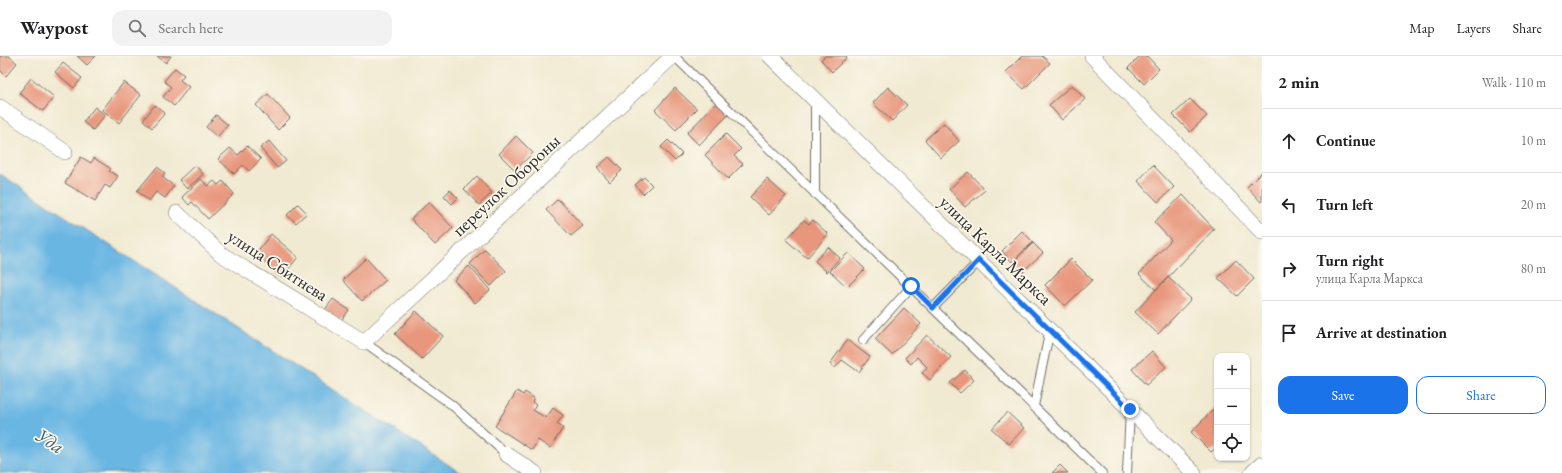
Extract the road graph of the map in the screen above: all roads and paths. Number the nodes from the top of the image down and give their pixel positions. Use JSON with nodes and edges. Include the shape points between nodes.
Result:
{"nodes":[{"id":1,"x":674,"y":56,"type":"edge"},
{"id":2,"x":770,"y":56,"type":"edge"},
{"id":3,"x":1092,"y":56,"type":"edge"},
{"id":4,"x":815,"y":99,"type":"junction"},
{"id":5,"x":0,"y":108,"type":"edge"},
{"id":6,"x":65,"y":152,"type":"dead end"},
{"id":7,"x":816,"y":194,"type":"junction"},
{"id":8,"x":177,"y":213,"type":"dead end"},
{"id":9,"x":1262,"y":232,"type":"edge"},
{"id":10,"x":979,"y":260,"type":"junction"},
{"id":11,"x":911,"y":286,"type":"junction"},
{"id":12,"x":933,"y":308,"type":"junction"},
{"id":13,"x":1050,"y":329,"type":"junction"},
{"id":14,"x":863,"y":340,"type":"dead end"},
{"id":15,"x":364,"y":342,"type":"junction"},
{"id":16,"x":1034,"y":406,"type":"junction"},
{"id":17,"x":1130,"y":409,"type":"junction"},
{"id":18,"x":506,"y":454,"type":"joint"},
{"id":19,"x":1262,"y":464,"type":"edge"},
{"id":20,"x":535,"y":473,"type":"edge"},
{"id":21,"x":1102,"y":473,"type":"edge"},
{"id":22,"x":1127,"y":473,"type":"edge"},
{"id":23,"x":1194,"y":473,"type":"edge"},
{"id":24,"x":1252,"y":473,"type":"edge"}],
"edges":[{"from":1,"to":7,"type":"lane"},
{"from":1,"to":15,"type":"street","name":"переулок Обороны"},
{"from":2,"to":4,"type":"street","name":"улица Карла Маркса"},
{"from":3,"to":9,"type":"street"},
{"from":4,"to":7,"type":"lane"},
{"from":4,"to":10,"type":"street","name":"улица Карла Маркса"},
{"from":5,"to":6,"type":"street"},
{"from":7,"to":11,"type":"lane"},
{"from":8,"to":15,"type":"street","name":"улица Сбитнева","via":[[221,254]]},
{"from":10,"to":12,"type":"lane"},
{"from":10,"to":13,"type":"street","name":"улица Карла Маркса"},
{"from":11,"to":12,"type":"lane"},
{"from":11,"to":14,"type":"lane"},
{"from":12,"to":16,"type":"lane"},
{"from":13,"to":16,"type":"lane"},
{"from":13,"to":17,"type":"street","name":"улица Карла Маркса"},
{"from":15,"to":18,"type":"lane","via":[[452,405]]},
{"from":16,"to":21,"type":"lane"},
{"from":17,"to":22,"type":"lane"},
{"from":17,"to":23,"type":"street","name":"улица Карла Маркса"},
{"from":18,"to":20,"type":"street"},
{"from":19,"to":24,"type":"street"}]}
